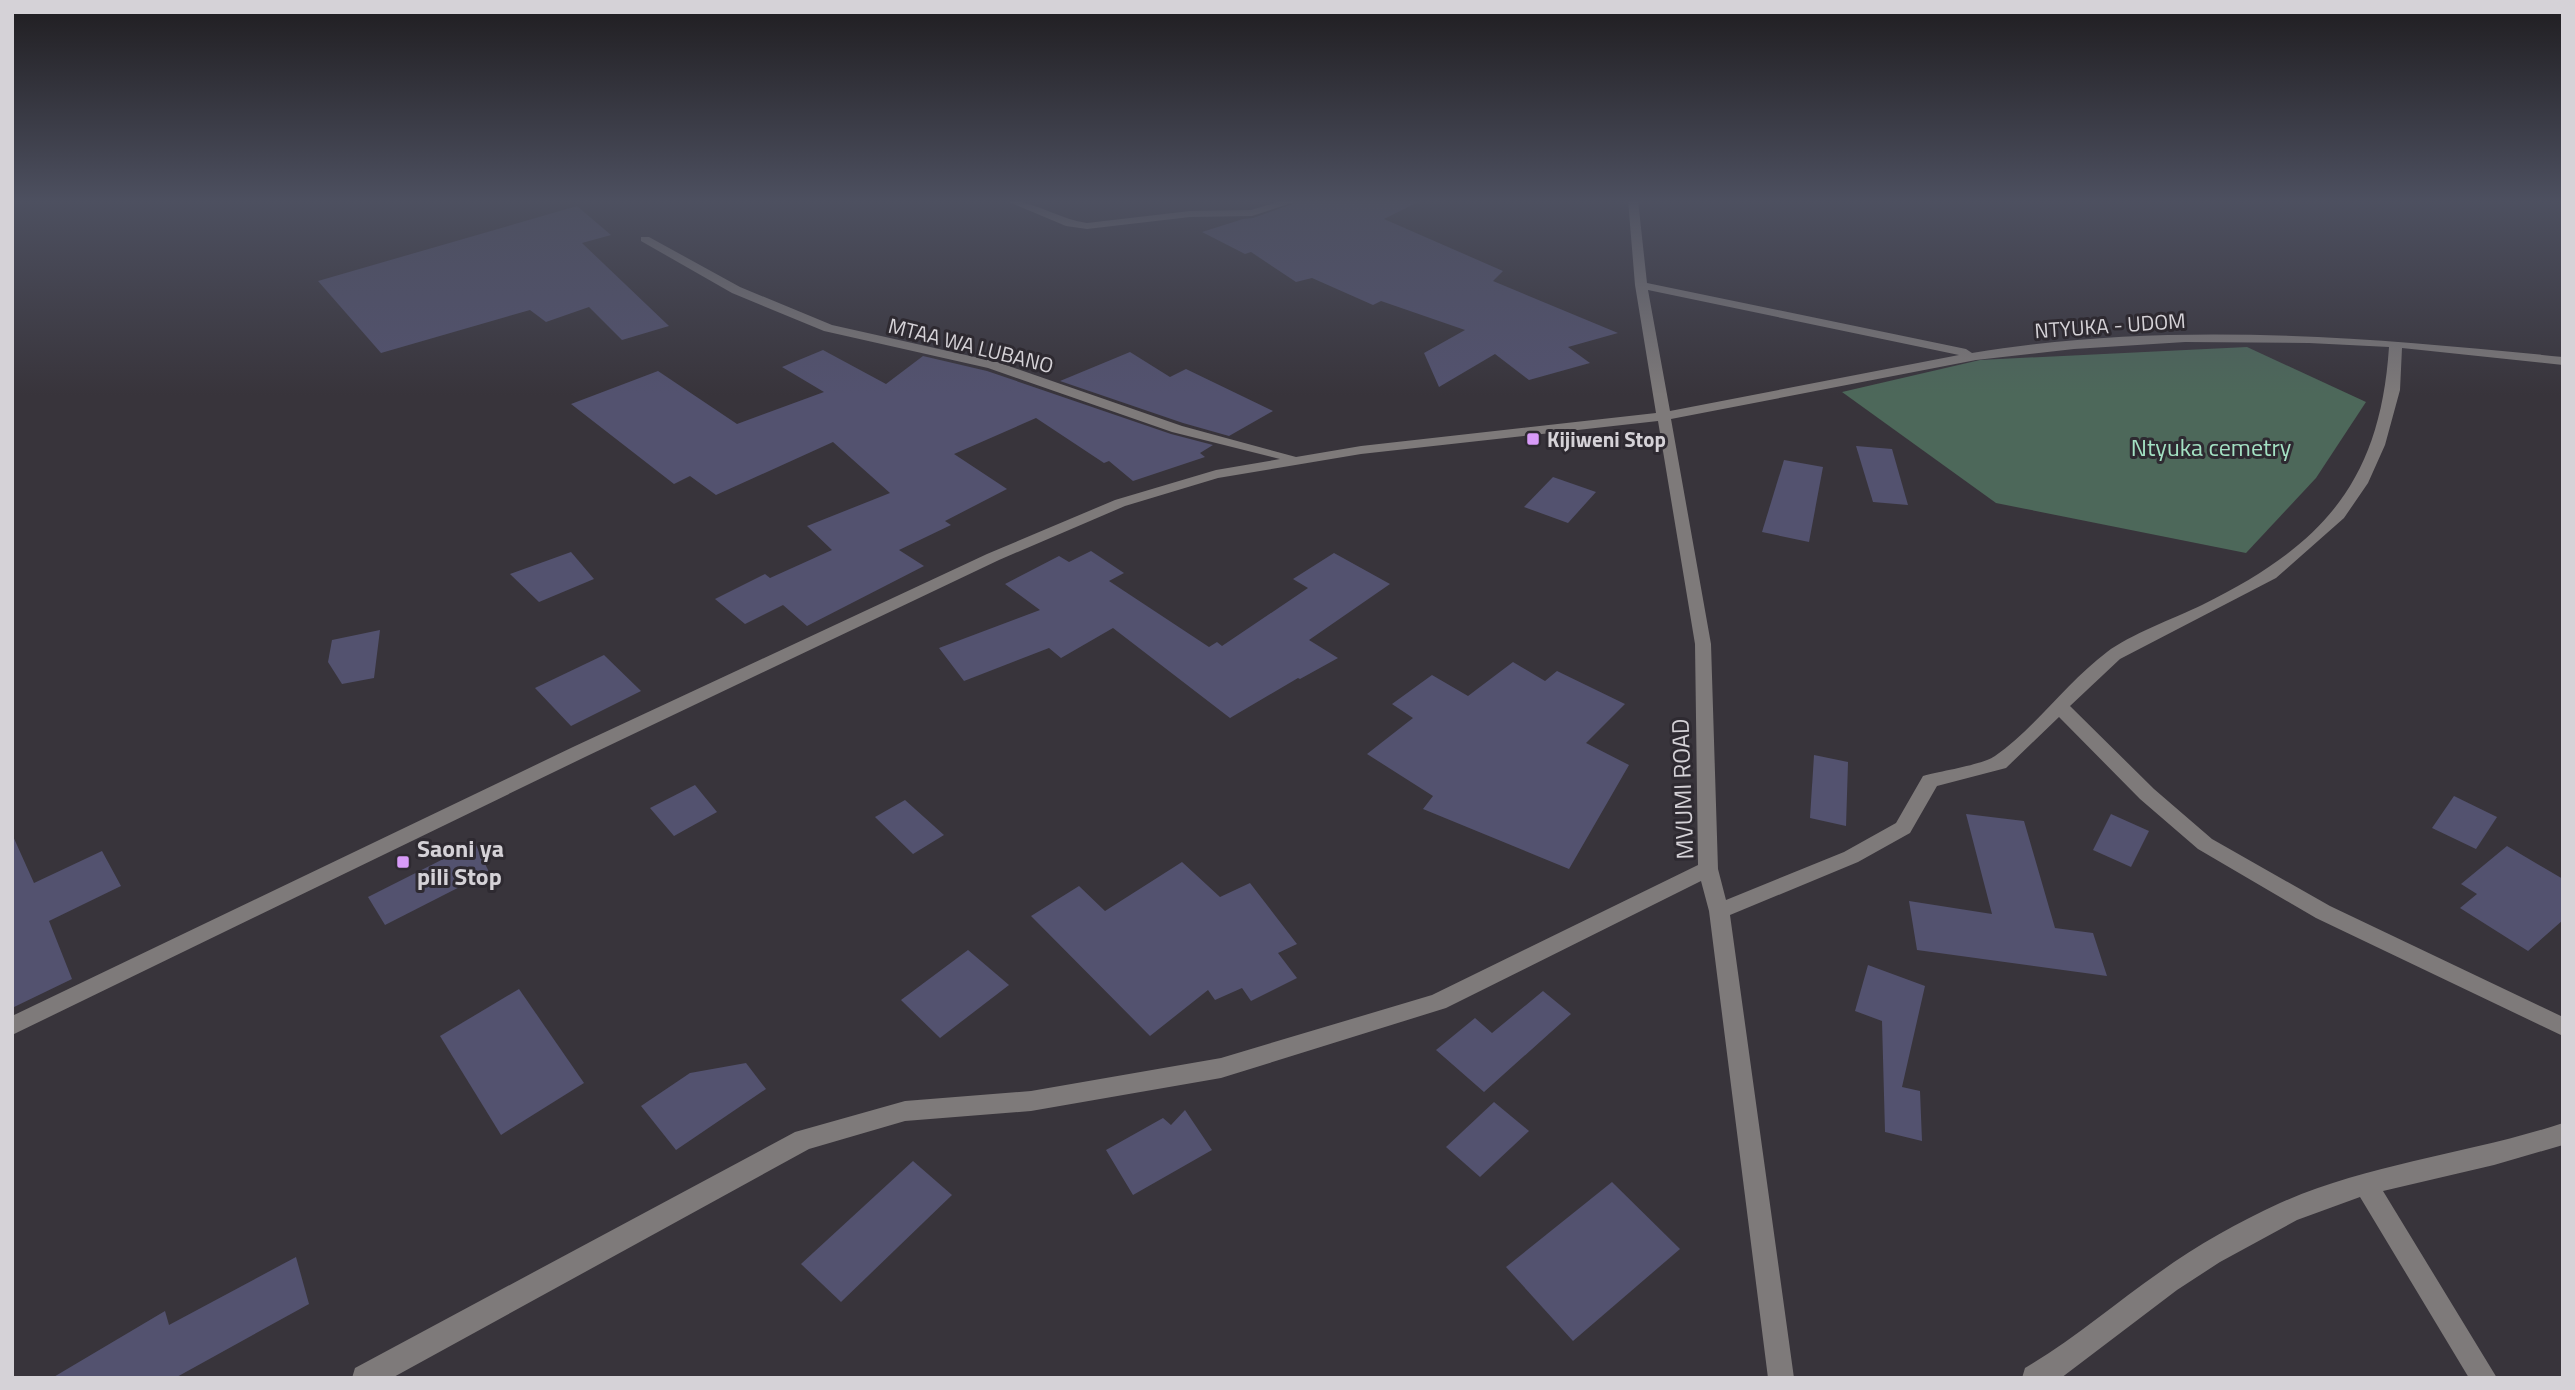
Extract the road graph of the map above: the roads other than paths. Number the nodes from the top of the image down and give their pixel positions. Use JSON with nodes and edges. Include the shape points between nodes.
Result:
{"nodes":[{"id":1,"x":691,"y":265,"type":"edge"},
{"id":2,"x":1640,"y":265,"type":"edge"},
{"id":3,"x":1642,"y":285,"type":"junction"},
{"id":4,"x":2396,"y":344,"type":"junction"},
{"id":5,"x":1976,"y":356,"type":"junction"},
{"id":6,"x":2563,"y":361,"type":"edge"},
{"id":7,"x":1666,"y":416,"type":"junction"},
{"id":8,"x":1299,"y":459,"type":"junction"},
{"id":9,"x":2059,"y":705,"type":"junction"},
{"id":10,"x":1709,"y":869,"type":"junction"},
{"id":11,"x":1719,"y":911,"type":"junction"},
{"id":12,"x":12,"y":1026,"type":"edge"},
{"id":13,"x":2563,"y":1027,"type":"edge"},
{"id":14,"x":2563,"y":1134,"type":"edge"},
{"id":15,"x":2366,"y":1185,"type":"junction"},
{"id":16,"x":365,"y":1378,"type":"edge"},
{"id":17,"x":1781,"y":1378,"type":"edge"},
{"id":18,"x":2035,"y":1378,"type":"edge"},
{"id":19,"x":2484,"y":1378,"type":"edge"}],
"edges":[{"from":1,"to":8,"type":"street","name":"MTAA WA LUBANO","via":[[736,290],[828,328],[992,365],[1177,429]]},
{"from":2,"to":3,"type":"street","name":"MVUMI ROAD"},
{"from":3,"to":5,"type":"street"},
{"from":3,"to":7,"type":"street","name":"MVUMI ROAD"},
{"from":4,"to":5,"type":"street","name":"NTYUKA - UDOM","via":[[2185,338]]},
{"from":4,"to":6,"type":"street","name":"NTYUKA - UDOM"},
{"from":4,"to":9,"type":"street","via":[[2385,426],[2361,483],[2339,515],[2270,575],[2115,655]]},
{"from":5,"to":7,"type":"street","name":"NTYUKA - UDOM"},
{"from":7,"to":8,"type":"street","name":"NTYUKA - UDOM"},
{"from":7,"to":10,"type":"street","name":"MVUMI ROAD","via":[[1703,644]]},
{"from":8,"to":12,"type":"street","name":"NTYUKA - UDOM","via":[[1167,487],[1055,528]]},
{"from":9,"to":11,"type":"street","via":[[1999,763],[1930,781],[1903,828],[1851,857]]},
{"from":9,"to":13,"type":"street","via":[[2147,794],[2205,844],[2323,912]]},
{"from":10,"to":11,"type":"street","name":"MVUMI ROAD"},
{"from":10,"to":16,"type":"street","via":[[1438,1002],[1221,1068],[1031,1101],[905,1111],[803,1140]]},
{"from":11,"to":17,"type":"street","name":"MVUMI ROAD"},
{"from":14,"to":15,"type":"street"},
{"from":15,"to":18,"type":"street","via":[[2336,1192],[2237,1239],[2170,1280]]},
{"from":15,"to":19,"type":"street"}]}
